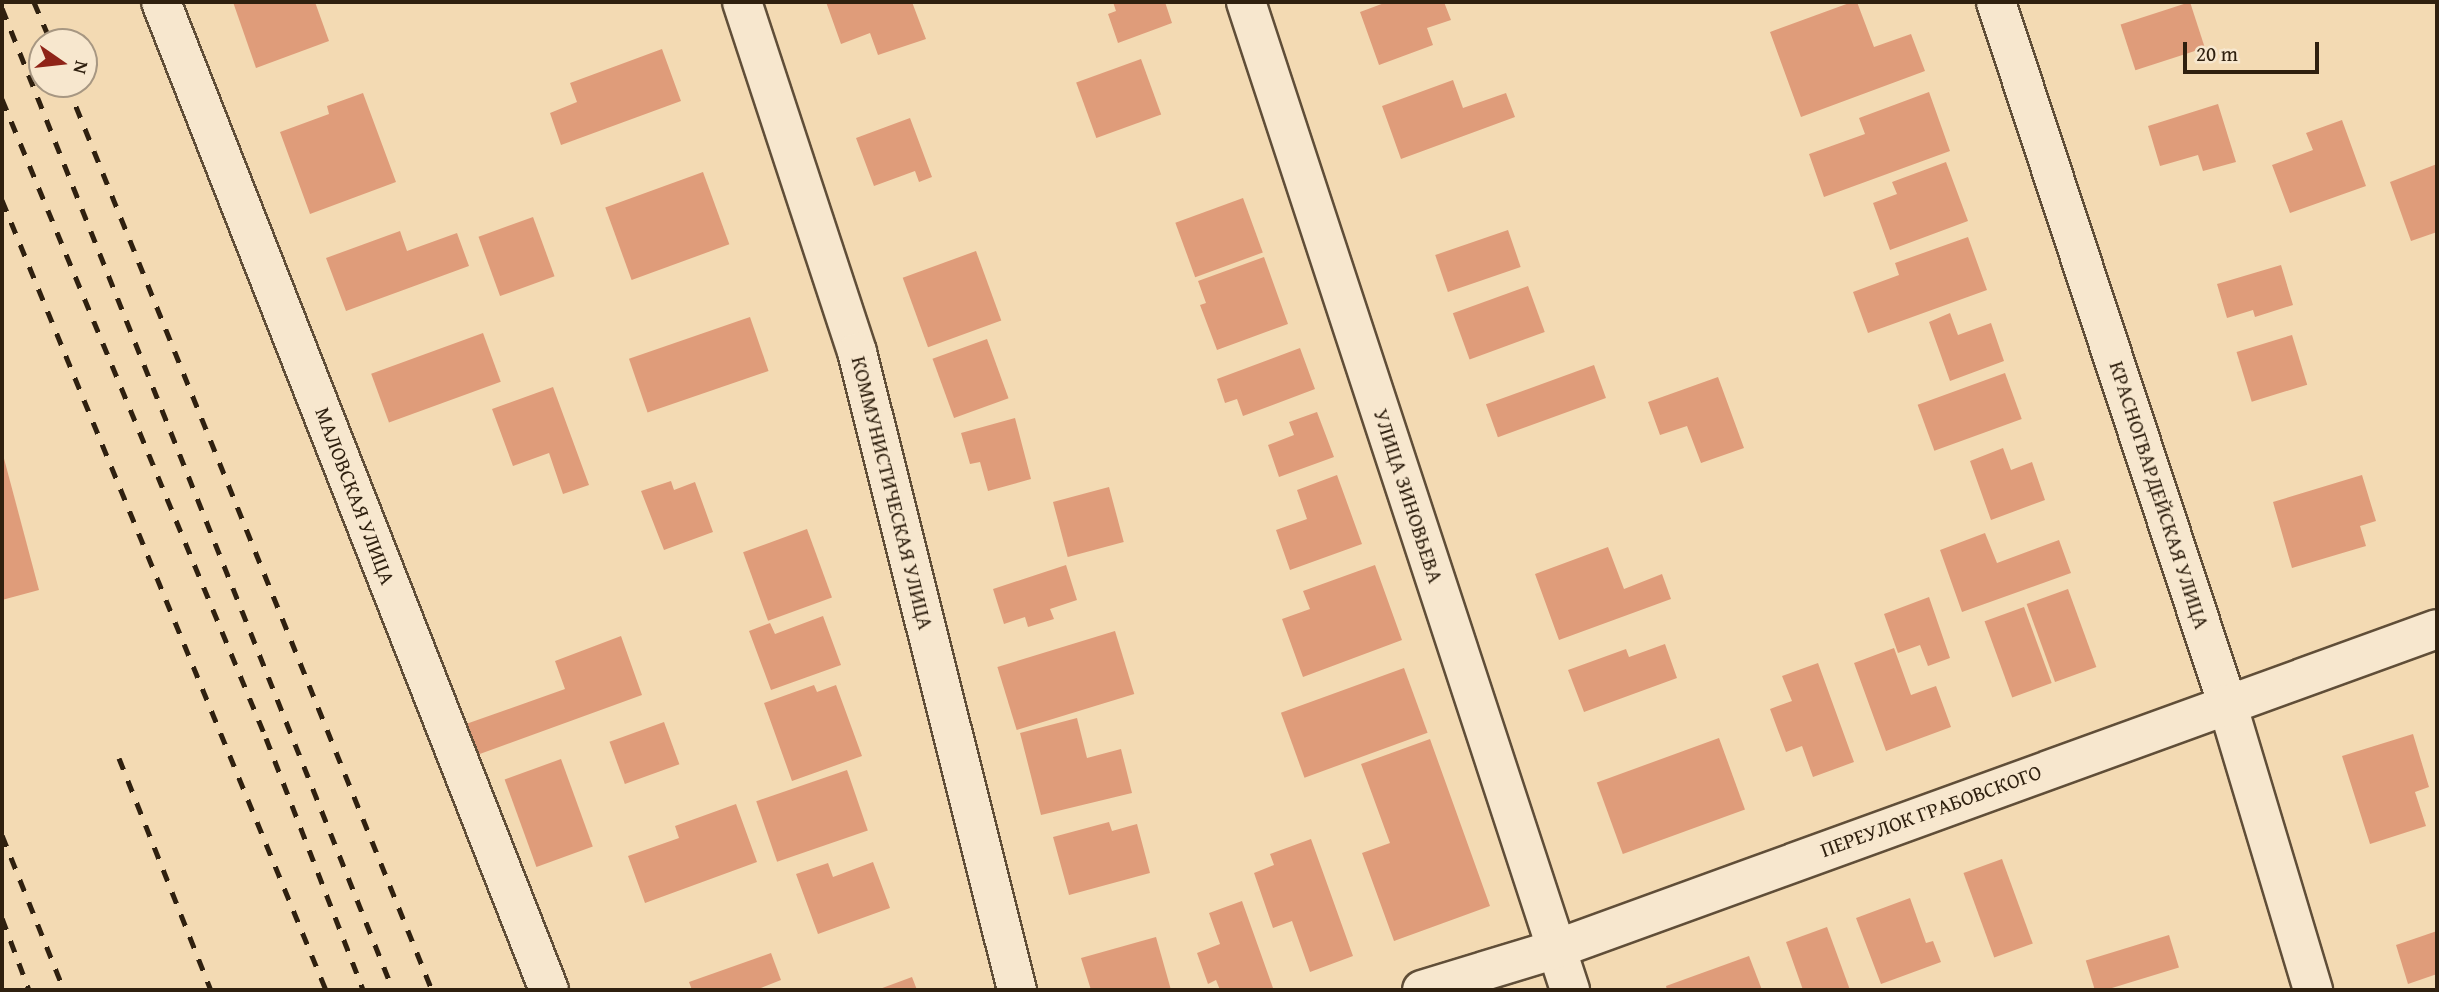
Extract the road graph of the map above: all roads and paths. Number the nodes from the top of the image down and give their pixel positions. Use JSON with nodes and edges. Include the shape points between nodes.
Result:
{"nodes":[{"id":1,"x":160,"y":2,"type":"edge"},
{"id":2,"x":742,"y":2,"type":"edge"},
{"id":3,"x":1246,"y":2,"type":"edge"},
{"id":4,"x":1996,"y":2,"type":"edge"},
{"id":5,"x":2437,"y":629,"type":"edge"},
{"id":6,"x":2227,"y":703,"type":"junction"},
{"id":7,"x":1556,"y":949,"type":"junction"},
{"id":8,"x":549,"y":990,"type":"edge"},
{"id":9,"x":1017,"y":990,"type":"edge"},
{"id":10,"x":1422,"y":990,"type":"edge"},
{"id":11,"x":1570,"y":990,"type":"edge"},
{"id":12,"x":2313,"y":990,"type":"edge"}],
"edges":[{"from":1,"to":8,"type":"street","name":"МАЛОВСКАЯ УЛИЦА"},
{"from":2,"to":9,"type":"street","name":"КОММУНИСТИЧЕСКАЯ УЛИЦА","via":[[857,352]]},
{"from":3,"to":7,"type":"street","name":"УЛИЦА ЗИНОВЬЕВА"},
{"from":4,"to":6,"type":"street","name":"КРАСНОГВАРДЕЙСКАЯ УЛИЦА"},
{"from":5,"to":6,"type":"street","name":"ПЕРЕУЛОК ГРАБОВСКОГО"},
{"from":6,"to":7,"type":"street","name":"ПЕРЕУЛОК ГРАБОВСКОГО"},
{"from":6,"to":12,"type":"street","name":"КРАСНОГВАРДЕЙСКАЯ УЛИЦА"},
{"from":7,"to":10,"type":"street","name":"ПЕРЕУЛОК ГРАБОВСКОГО"},
{"from":7,"to":11,"type":"street","name":"УЛИЦА ЗИНОВЬЕВА"}]}
